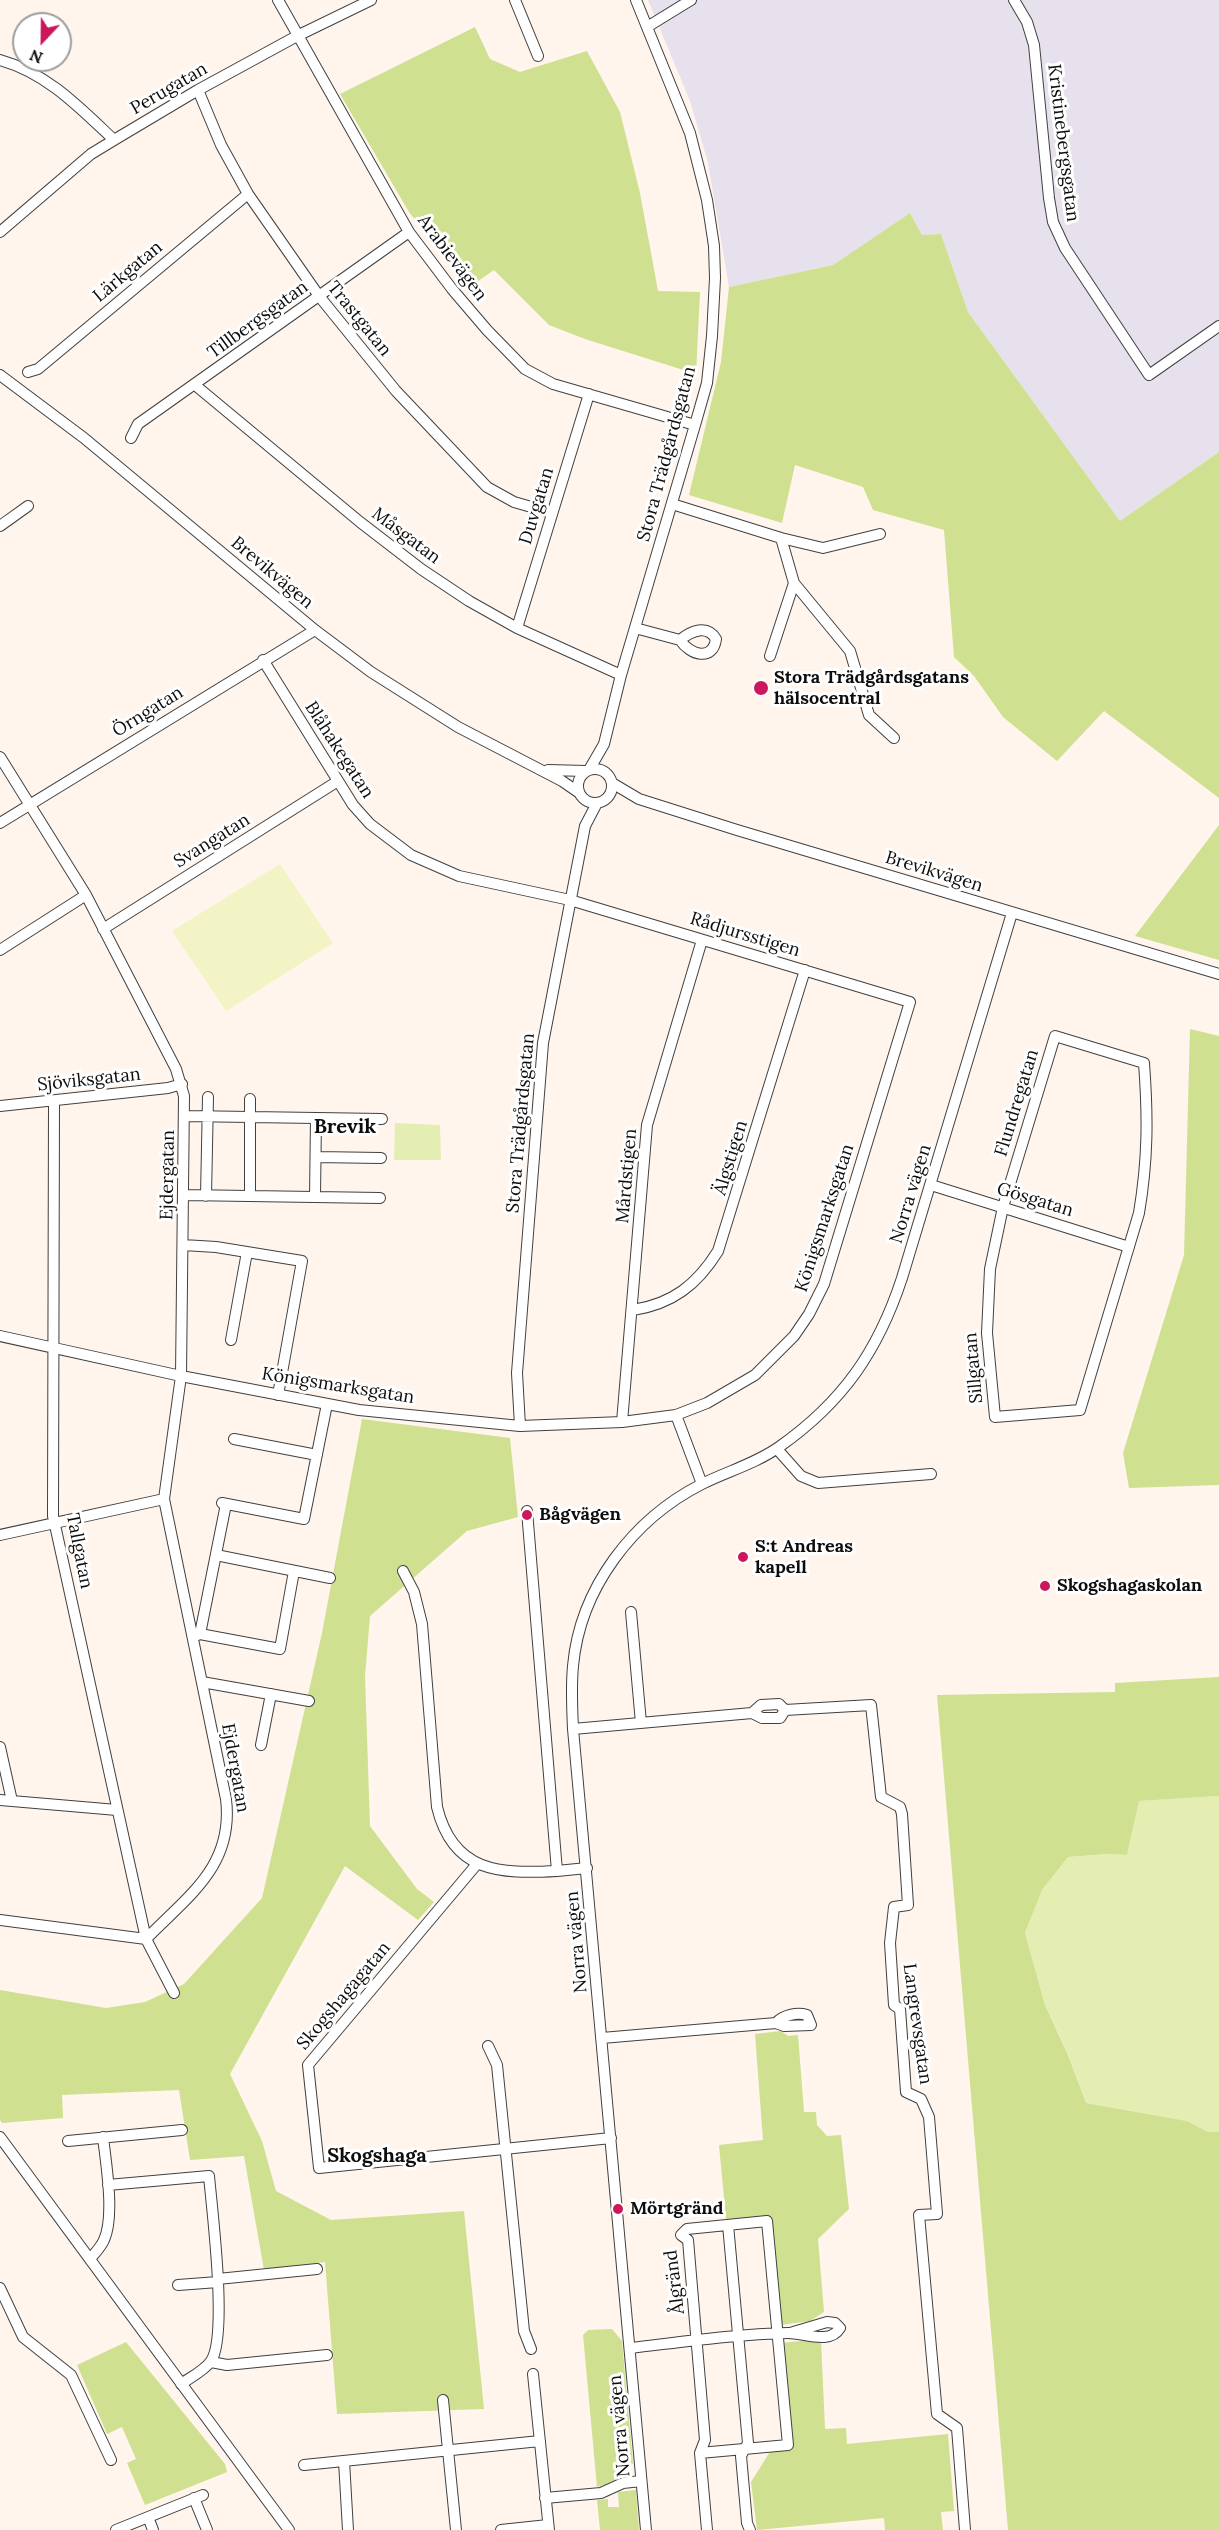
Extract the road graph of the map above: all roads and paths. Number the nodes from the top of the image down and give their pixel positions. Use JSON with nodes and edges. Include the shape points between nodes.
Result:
{"nodes":[{"id":1,"x":278,"y":0,"type":"edge"},
{"id":2,"x":371,"y":0,"type":"edge"},
{"id":3,"x":515,"y":0,"type":"edge"},
{"id":4,"x":636,"y":0,"type":"edge"},
{"id":5,"x":691,"y":0,"type":"edge"},
{"id":6,"x":1014,"y":0,"type":"edge"},
{"id":7,"x":647,"y":27,"type":"junction"},
{"id":8,"x":297,"y":36,"type":"junction"},
{"id":9,"x":538,"y":56,"type":"dead end"},
{"id":10,"x":0,"y":60,"type":"edge"},
{"id":11,"x":198,"y":90,"type":"junction"},
{"id":12,"x":114,"y":140,"type":"junction"},
{"id":13,"x":248,"y":194,"type":"junction"},
{"id":14,"x":0,"y":232,"type":"edge"},
{"id":15,"x":409,"y":232,"type":"junction"},
{"id":16,"x":319,"y":296,"type":"junction"},
{"id":17,"x":1219,"y":326,"type":"edge"},
{"id":18,"x":28,"y":372,"type":"dead end"},
{"id":19,"x":0,"y":375,"type":"edge"},
{"id":20,"x":195,"y":385,"type":"junction"},
{"id":21,"x":589,"y":394,"type":"junction"},
{"id":22,"x":695,"y":425,"type":"junction"},
{"id":23,"x":131,"y":438,"type":"dead end"},
{"id":24,"x":672,"y":504,"type":"junction"},
{"id":25,"x":28,"y":506,"type":"dead end"},
{"id":26,"x":552,"y":513,"type":"junction"},
{"id":27,"x":0,"y":526,"type":"edge"},
{"id":28,"x":880,"y":534,"type":"dead end"},
{"id":29,"x":782,"y":538,"type":"junction"},
{"id":30,"x":794,"y":583,"type":"junction"},
{"id":31,"x":517,"y":628,"type":"junction"},
{"id":32,"x":635,"y":628,"type":"junction"},
{"id":33,"x":315,"y":630,"type":"junction"},
{"id":34,"x":680,"y":640,"type":"dead end"},
{"id":35,"x":770,"y":656,"type":"dead end"},
{"id":36,"x":263,"y":660,"type":"junction"},
{"id":37,"x":621,"y":675,"type":"junction"},
{"id":38,"x":894,"y":738,"type":"dead end"},
{"id":39,"x":604,"y":744,"type":"junction"},
{"id":40,"x":0,"y":757,"type":"edge"},
{"id":41,"x":541,"y":770,"type":"junction"},
{"id":42,"x":587,"y":771,"type":"junction"},
{"id":43,"x":610,"y":778,"type":"junction"},
{"id":44,"x":338,"y":781,"type":"junction"},
{"id":45,"x":581,"y":796,"type":"junction"},
{"id":46,"x":639,"y":799,"type":"junction"},
{"id":47,"x":601,"y":802,"type":"junction"},
{"id":48,"x":30,"y":805,"type":"junction"},
{"id":49,"x":0,"y":823,"type":"edge"},
{"id":50,"x":585,"y":826,"type":"junction"},
{"id":51,"x":86,"y":895,"type":"junction"},
{"id":52,"x":570,"y":900,"type":"junction"},
{"id":53,"x":1012,"y":913,"type":"junction"},
{"id":54,"x":103,"y":929,"type":"junction"},
{"id":55,"x":702,"y":939,"type":"junction"},
{"id":56,"x":0,"y":951,"type":"edge"},
{"id":57,"x":805,"y":970,"type":"junction"},
{"id":58,"x":1219,"y":974,"type":"edge"},
{"id":59,"x":910,"y":1002,"type":"joint"},
{"id":60,"x":182,"y":1084,"type":"junction"},
{"id":61,"x":208,"y":1097,"type":"dead end"},
{"id":62,"x":250,"y":1099,"type":"dead end"},
{"id":63,"x":54,"y":1101,"type":"junction"},
{"id":64,"x":0,"y":1106,"type":"edge"},
{"id":65,"x":185,"y":1116,"type":"junction"},
{"id":66,"x":208,"y":1116,"type":"junction"},
{"id":67,"x":250,"y":1117,"type":"junction"},
{"id":68,"x":316,"y":1118,"type":"junction"},
{"id":69,"x":382,"y":1119,"type":"dead end"},
{"id":70,"x":316,"y":1157,"type":"junction"},
{"id":71,"x":381,"y":1158,"type":"dead end"},
{"id":72,"x":931,"y":1185,"type":"junction"},
{"id":73,"x":184,"y":1196,"type":"junction"},
{"id":74,"x":206,"y":1196,"type":"junction"},
{"id":75,"x":250,"y":1196,"type":"junction"},
{"id":76,"x":315,"y":1197,"type":"junction"},
{"id":77,"x":380,"y":1198,"type":"dead end"},
{"id":78,"x":1003,"y":1207,"type":"junction"},
{"id":79,"x":183,"y":1245,"type":"junction"},
{"id":80,"x":1129,"y":1247,"type":"junction"},
{"id":81,"x":247,"y":1252,"type":"junction"},
{"id":82,"x":633,"y":1310,"type":"junction"},
{"id":83,"x":0,"y":1336,"type":"edge"},
{"id":84,"x":231,"y":1340,"type":"dead end"},
{"id":85,"x":52,"y":1348,"type":"junction"},
{"id":86,"x":181,"y":1376,"type":"junction"},
{"id":87,"x":278,"y":1395,"type":"junction"},
{"id":88,"x":327,"y":1404,"type":"junction"},
{"id":89,"x":676,"y":1415,"type":"junction"},
{"id":90,"x":622,"y":1422,"type":"junction"},
{"id":91,"x":520,"y":1426,"type":"junction"},
{"id":92,"x":234,"y":1439,"type":"dead end"},
{"id":93,"x":777,"y":1449,"type":"junction"},
{"id":94,"x":316,"y":1455,"type":"junction"},
{"id":95,"x":932,"y":1474,"type":"dead end"},
{"id":96,"x":702,"y":1484,"type":"junction"},
{"id":97,"x":164,"y":1499,"type":"junction"},
{"id":98,"x":527,"y":1511,"type":"dead end"},
{"id":99,"x":55,"y":1522,"type":"junction"},
{"id":100,"x":0,"y":1535,"type":"edge"},
{"id":101,"x":216,"y":1555,"type":"junction"},
{"id":102,"x":294,"y":1571,"type":"junction"},
{"id":103,"x":403,"y":1571,"type":"dead end"},
{"id":104,"x":330,"y":1578,"type":"dead end"},
{"id":105,"x":631,"y":1612,"type":"dead end"},
{"id":106,"x":196,"y":1636,"type":"junction"},
{"id":107,"x":202,"y":1682,"type":"junction"},
{"id":108,"x":271,"y":1694,"type":"junction"},
{"id":109,"x":309,"y":1701,"type":"dead end"},
{"id":110,"x":641,"y":1723,"type":"junction"},
{"id":111,"x":573,"y":1729,"type":"junction"},
{"id":112,"x":261,"y":1745,"type":"dead end"},
{"id":113,"x":0,"y":1747,"type":"edge"},
{"id":114,"x":6,"y":1800,"type":"edge"},
{"id":115,"x":117,"y":1810,"type":"junction"},
{"id":116,"x":477,"y":1864,"type":"junction"},
{"id":117,"x":587,"y":1868,"type":"junction"},
{"id":118,"x":557,"y":1871,"type":"junction"},
{"id":119,"x":0,"y":1920,"type":"edge"},
{"id":120,"x":146,"y":1939,"type":"junction"},
{"id":121,"x":174,"y":1993,"type":"dead end"},
{"id":122,"x":776,"y":2023,"type":"dead end"},
{"id":123,"x":602,"y":2038,"type":"junction"},
{"id":124,"x":488,"y":2046,"type":"dead end"},
{"id":125,"x":182,"y":2130,"type":"dead end"},
{"id":126,"x":0,"y":2137,"type":"edge"},
{"id":127,"x":103,"y":2138,"type":"junction"},
{"id":128,"x":611,"y":2138,"type":"junction"},
{"id":129,"x":68,"y":2141,"type":"dead end"},
{"id":130,"x":505,"y":2148,"type":"junction"},
{"id":131,"x":108,"y":2185,"type":"junction"},
{"id":132,"x":728,"y":2225,"type":"junction"},
{"id":133,"x":90,"y":2259,"type":"junction"},
{"id":134,"x":317,"y":2269,"type":"dead end"},
{"id":135,"x":218,"y":2280,"type":"junction"},
{"id":136,"x":178,"y":2285,"type":"dead end"},
{"id":137,"x":0,"y":2288,"type":"edge"},
{"id":138,"x":790,"y":2333,"type":"dead end"},
{"id":139,"x":778,"y":2334,"type":"junction"},
{"id":140,"x":738,"y":2337,"type":"junction"},
{"id":141,"x":698,"y":2341,"type":"junction"},
{"id":142,"x":630,"y":2348,"type":"junction"},
{"id":143,"x":531,"y":2349,"type":"dead end"},
{"id":144,"x":327,"y":2355,"type":"dead end"},
{"id":145,"x":211,"y":2362,"type":"junction"},
{"id":146,"x":533,"y":2374,"type":"dead end"},
{"id":147,"x":181,"y":2384,"type":"junction"},
{"id":148,"x":443,"y":2400,"type":"dead end"},
{"id":149,"x":540,"y":2441,"type":"junction"},
{"id":150,"x":448,"y":2449,"type":"junction"},
{"id":151,"x":744,"y":2449,"type":"junction"},
{"id":152,"x":700,"y":2453,"type":"junction"},
{"id":153,"x":111,"y":2460,"type":"dead end"},
{"id":154,"x":344,"y":2461,"type":"junction"},
{"id":155,"x":304,"y":2464,"type":"dead end"},
{"id":156,"x":641,"y":2481,"type":"junction"},
{"id":157,"x":545,"y":2499,"type":"junction"},
{"id":158,"x":148,"y":2517,"type":"junction"},
{"id":159,"x":548,"y":2528,"type":"edge"},
{"id":160,"x":116,"y":2530,"type":"edge"},
{"id":161,"x":153,"y":2530,"type":"edge"},
{"id":162,"x":207,"y":2530,"type":"edge"},
{"id":163,"x":288,"y":2530,"type":"edge"},
{"id":164,"x":348,"y":2530,"type":"edge"},
{"id":165,"x":456,"y":2530,"type":"edge"},
{"id":166,"x":501,"y":2530,"type":"edge"},
{"id":167,"x":646,"y":2530,"type":"edge"},
{"id":168,"x":707,"y":2530,"type":"edge"},
{"id":169,"x":750,"y":2530,"type":"edge"},
{"id":170,"x":965,"y":2530,"type":"edge"}],
"edges":[{"from":1,"to":8,"type":"street","name":"Arabievägen"},
{"from":2,"to":8,"type":"street","name":"Perugatan"},
{"from":3,"to":9,"type":"street"},
{"from":4,"to":7,"type":"street","name":"Stora Trädgårdsgatan"},
{"from":5,"to":7,"type":"street"},
{"from":6,"to":17,"type":"street","name":"Kristinebergsgatan","via":[[1034,45],[1053,222],[1065,248],[1149,375]]},
{"from":7,"to":22,"type":"street","name":"Stora Trädgårdsgatan","via":[[690,133],[714,246],[712,336],[707,383]]},
{"from":8,"to":11,"type":"street","name":"Perugatan"},
{"from":8,"to":15,"type":"street","name":"Arabievägen"},
{"from":10,"to":12,"type":"street","via":[[44,78]]},
{"from":11,"to":12,"type":"street","name":"Perugatan"},
{"from":11,"to":13,"type":"street","name":"Trastgatan","via":[[221,145]]},
{"from":12,"to":14,"type":"street","name":"Perugatan","via":[[91,154]]},
{"from":13,"to":16,"type":"street","name":"Trastgatan"},
{"from":13,"to":18,"type":"street","name":"Lärkgatan","via":[[38,369]]},
{"from":15,"to":16,"type":"street","name":"Tillbergsgatan"},
{"from":15,"to":21,"type":"street","name":"Arabievägen","via":[[452,289],[525,369],[553,384]]},
{"from":16,"to":20,"type":"street","name":"Tillbergsgatan"},
{"from":16,"to":26,"type":"street","name":"Trastgatan","via":[[396,391],[472,473],[499,495]]},
{"from":19,"to":33,"type":"street","name":"Brevikvägen","via":[[84,438]]},
{"from":20,"to":23,"type":"street","name":"Tillbergsgatan","via":[[138,424]]},
{"from":20,"to":31,"type":"street","name":"Måsgatan","via":[[421,569]]},
{"from":21,"to":22,"type":"street","name":"Arabievägen"},
{"from":21,"to":26,"type":"street","name":"Duvgatan"},
{"from":22,"to":24,"type":"street","name":"Stora Trädgårdsgatan"},
{"from":24,"to":29,"type":"street"},
{"from":24,"to":32,"type":"street","name":"Stora Trädgårdsgatan"},
{"from":25,"to":27,"type":"street"},
{"from":26,"to":31,"type":"street","name":"Duvgatan"},
{"from":28,"to":29,"type":"street","via":[[823,548]]},
{"from":29,"to":30,"type":"street"},
{"from":30,"to":35,"type":"street"},
{"from":30,"to":38,"type":"street","via":[[850,651],[869,715]]},
{"from":31,"to":37,"type":"street","name":"Måsgatan"},
{"from":32,"to":34,"type":"street"},
{"from":32,"to":37,"type":"street","name":"Stora Trädgårdsgatan"},
{"from":33,"to":36,"type":"street","name":"Örngatan"},
{"from":33,"to":41,"type":"street","name":"Brevikvägen","via":[[412,700]]},
{"from":36,"to":44,"type":"street","name":"Blåhakegatan"},
{"from":36,"to":48,"type":"street","name":"Örngatan"},
{"from":37,"to":39,"type":"street","name":"Stora Trädgårdsgatan"},
{"from":39,"to":42,"type":"street","name":"Stora Trädgårdsgatan"},
{"from":39,"to":43,"type":"street","name":"Stora Trädgårdsgatan"},
{"from":40,"to":48,"type":"street","name":"Ejdergatan"},
{"from":41,"to":42,"type":"street","name":"Brevikvägen"},
{"from":41,"to":45,"type":"street","name":"Brevikvägen"},
{"from":42,"to":43,"type":"street","via":[[596,769]]},
{"from":42,"to":45,"type":"street","via":[[579,780]]},
{"from":43,"to":46,"type":"street","name":"Brevikvägen"},
{"from":43,"to":47,"type":"street","via":[[611,792]]},
{"from":44,"to":52,"type":"street","name":"Blåhakegatan","via":[[370,824],[411,855],[459,876]]},
{"from":44,"to":54,"type":"street","name":"Svangatan"},
{"from":45,"to":47,"type":"street"},
{"from":45,"to":50,"type":"street","name":"Stora Trädgårdsgatan"},
{"from":46,"to":47,"type":"street","name":"Brevikvägen"},
{"from":46,"to":53,"type":"street","name":"Brevikvägen"},
{"from":47,"to":50,"type":"street","name":"Stora Trädgårdsgatan"},
{"from":48,"to":49,"type":"street","name":"Örngatan"},
{"from":48,"to":51,"type":"street","name":"Ejdergatan"},
{"from":50,"to":52,"type":"street","name":"Stora Trädgårdsgatan"},
{"from":51,"to":54,"type":"street","name":"Ejdergatan"},
{"from":51,"to":56,"type":"street"},
{"from":52,"to":55,"type":"street","name":"Rådjursstigen"},
{"from":52,"to":91,"type":"street","name":"Stora Trädgårdsgatan","via":[[543,1043],[517,1373]]},
{"from":53,"to":58,"type":"street","name":"Brevikvägen"},
{"from":53,"to":72,"type":"street","name":"Norra vägen"},
{"from":54,"to":60,"type":"street","name":"Ejdergatan"},
{"from":55,"to":57,"type":"street","name":"Rådjursstigen"},
{"from":55,"to":82,"type":"street","name":"Mårdstigen","via":[[647,1125]]},
{"from":57,"to":59,"type":"street","name":"Rådjursstigen"},
{"from":57,"to":82,"type":"street","name":"Älgstigen","via":[[718,1251],[682,1293],[652,1307]]},
{"from":59,"to":89,"type":"street","name":"Königsmarksgatan","via":[[824,1284],[809,1314],[776,1357],[755,1375],[707,1403]]},
{"from":60,"to":63,"type":"street","name":"Sjöviksgatan"},
{"from":60,"to":65,"type":"street","name":"Ejdergatan"},
{"from":61,"to":66,"type":"street"},
{"from":62,"to":67,"type":"street"},
{"from":63,"to":64,"type":"street","name":"Sjöviksgatan"},
{"from":63,"to":85,"type":"street","name":"Tallgatan"},
{"from":65,"to":66,"type":"street"},
{"from":65,"to":73,"type":"street","name":"Ejdergatan"},
{"from":66,"to":67,"type":"street"},
{"from":66,"to":74,"type":"street"},
{"from":67,"to":68,"type":"street"},
{"from":67,"to":75,"type":"street"},
{"from":68,"to":69,"type":"street"},
{"from":68,"to":70,"type":"street"},
{"from":70,"to":71,"type":"street"},
{"from":70,"to":76,"type":"street"},
{"from":72,"to":78,"type":"street","name":"Gösgatan"},
{"from":72,"to":93,"type":"street","name":"Norra vägen","via":[[894,1302],[870,1353],[835,1401]]},
{"from":73,"to":74,"type":"street"},
{"from":73,"to":79,"type":"street","name":"Ejdergatan"},
{"from":74,"to":75,"type":"street"},
{"from":75,"to":76,"type":"street"},
{"from":76,"to":77,"type":"street"},
{"from":78,"to":80,"type":"street","name":"Gösgatan"},
{"from":78,"to":80,"type":"street","name":"Flundregatan","via":[[1055,1036],[1144,1063],[1148,1154]]},
{"from":78,"to":80,"type":"street","name":"Sillgatan","via":[[992,1252],[987,1300],[994,1417],[1080,1410]]},
{"from":79,"to":81,"type":"street"},
{"from":79,"to":86,"type":"street","name":"Ejdergatan"},
{"from":81,"to":84,"type":"street"},
{"from":81,"to":87,"type":"street","via":[[302,1261]]},
{"from":82,"to":90,"type":"street","name":"Mårdstigen"},
{"from":83,"to":85,"type":"street","name":"Königsmarksgatan"},
{"from":85,"to":86,"type":"street","name":"Königsmarksgatan"},
{"from":85,"to":99,"type":"street","name":"Tallgatan"},
{"from":86,"to":87,"type":"street","name":"Königsmarksgatan"},
{"from":86,"to":97,"type":"street","name":"Ejdergatan"},
{"from":87,"to":88,"type":"street","name":"Königsmarksgatan"},
{"from":88,"to":91,"type":"street","name":"Königsmarksgatan"},
{"from":88,"to":94,"type":"street","name":"Ejdergatan"},
{"from":89,"to":90,"type":"street","name":"Königsmarksgatan"},
{"from":89,"to":96,"type":"street"},
{"from":90,"to":91,"type":"street","name":"Königsmarksgatan"},
{"from":92,"to":94,"type":"street"},
{"from":93,"to":95,"type":"street","via":[[801,1476],[818,1483]]},
{"from":93,"to":96,"type":"street","name":"Norra vägen"},
{"from":94,"to":101,"type":"street","name":"Ejdergatan","via":[[304,1519],[224,1503]]},
{"from":96,"to":111,"type":"street","name":"Norra vägen","via":[[637,1531],[605,1572],[577,1639]]},
{"from":97,"to":99,"type":"street"},
{"from":97,"to":106,"type":"street","name":"Ejdergatan"},
{"from":98,"to":118,"type":"street"},
{"from":99,"to":100,"type":"street"},
{"from":99,"to":115,"type":"street","name":"Tallgatan"},
{"from":101,"to":102,"type":"street"},
{"from":101,"to":106,"type":"street","name":"Ejdergatan"},
{"from":102,"to":104,"type":"street"},
{"from":102,"to":106,"type":"street","via":[[280,1649]]},
{"from":103,"to":116,"type":"street","via":[[414,1592],[422,1624],[437,1807],[454,1843]]},
{"from":105,"to":110,"type":"street"},
{"from":106,"to":107,"type":"street","name":"Ejdergatan"},
{"from":107,"to":108,"type":"street"},
{"from":107,"to":120,"type":"street","name":"Ejdergatan","via":[[226,1798],[226,1836],[212,1868]]},
{"from":108,"to":109,"type":"street"},
{"from":108,"to":112,"type":"street","name":"Ejdergatan"},
{"from":110,"to":111,"type":"street"},
{"from":110,"to":170,"type":"street","name":"Langrevsgatan","via":[[752,1713],[762,1718],[780,1718],[785,1710],[871,1705],[881,1797],[900,1807],[902,1814],[908,1905],[894,1907],[890,1943],[894,2005],[900,2009],[906,2092],[921,2099],[929,2117],[937,2214],[919,2215],[937,2414],[957,2428]]},
{"from":111,"to":117,"type":"street","name":"Norra vägen"},
{"from":113,"to":114,"type":"street"},
{"from":114,"to":115,"type":"street"},
{"from":115,"to":120,"type":"street","name":"Tallgatan"},
{"from":116,"to":118,"type":"street","via":[[505,1872]]},
{"from":116,"to":130,"type":"street","name":"Skogshagagatan","via":[[308,2065],[319,2168]]},
{"from":117,"to":118,"type":"street"},
{"from":117,"to":123,"type":"street","name":"Norra vägen"},
{"from":119,"to":120,"type":"street"},
{"from":120,"to":121,"type":"street","name":"Tallgatan"},
{"from":122,"to":123,"type":"street"},
{"from":123,"to":128,"type":"street","name":"Norra vägen"},
{"from":124,"to":130,"type":"street","via":[[497,2065]]},
{"from":125,"to":127,"type":"street"},
{"from":126,"to":133,"type":"street"},
{"from":127,"to":129,"type":"street"},
{"from":127,"to":131,"type":"street"},
{"from":128,"to":130,"type":"street","name":"Skogshagagatan"},
{"from":128,"to":142,"type":"street","name":"Norra vägen"},
{"from":130,"to":143,"type":"street","via":[[524,2331]]},
{"from":131,"to":133,"type":"street","via":[[106,2234]]},
{"from":131,"to":135,"type":"street","via":[[209,2176]]},
{"from":132,"to":139,"type":"street","name":"Ålgränd","via":[[767,2221]]},
{"from":132,"to":140,"type":"street"},
{"from":132,"to":141,"type":"street","name":"Ålgränd","via":[[687,2229],[681,2235],[688,2240]]},
{"from":133,"to":147,"type":"street"},
{"from":134,"to":135,"type":"street"},
{"from":135,"to":136,"type":"street"},
{"from":135,"to":145,"type":"street","via":[[215,2351]]},
{"from":137,"to":153,"type":"street","via":[[23,2337],[71,2375]]},
{"from":138,"to":139,"type":"street"},
{"from":139,"to":140,"type":"street"},
{"from":139,"to":151,"type":"street","name":"Ålgränd","via":[[788,2445]]},
{"from":140,"to":141,"type":"street"},
{"from":140,"to":151,"type":"street","via":[[748,2443]]},
{"from":141,"to":142,"type":"street"},
{"from":141,"to":152,"type":"street","name":"Ålgränd","via":[[705,2440]]},
{"from":142,"to":156,"type":"street","name":"Norra vägen"},
{"from":144,"to":145,"type":"street","via":[[227,2365]]},
{"from":145,"to":147,"type":"street"},
{"from":146,"to":149,"type":"street"},
{"from":147,"to":163,"type":"street"},
{"from":148,"to":150,"type":"street"},
{"from":149,"to":150,"type":"street"},
{"from":149,"to":157,"type":"street"},
{"from":150,"to":154,"type":"street"},
{"from":150,"to":165,"type":"street"},
{"from":151,"to":152,"type":"street","name":"Ålgränd"},
{"from":151,"to":169,"type":"street","via":[[741,2456]]},
{"from":152,"to":168,"type":"street"},
{"from":154,"to":155,"type":"street"},
{"from":154,"to":164,"type":"street"},
{"from":156,"to":157,"type":"street","via":[[623,2483],[601,2493]]},
{"from":156,"to":167,"type":"street","name":"Norra vägen"},
{"from":157,"to":159,"type":"street"},
{"from":158,"to":160,"type":"street"},
{"from":158,"to":161,"type":"street"},
{"from":158,"to":162,"type":"street","via":[[199,2497]]},
{"from":159,"to":166,"type":"street"}]}
